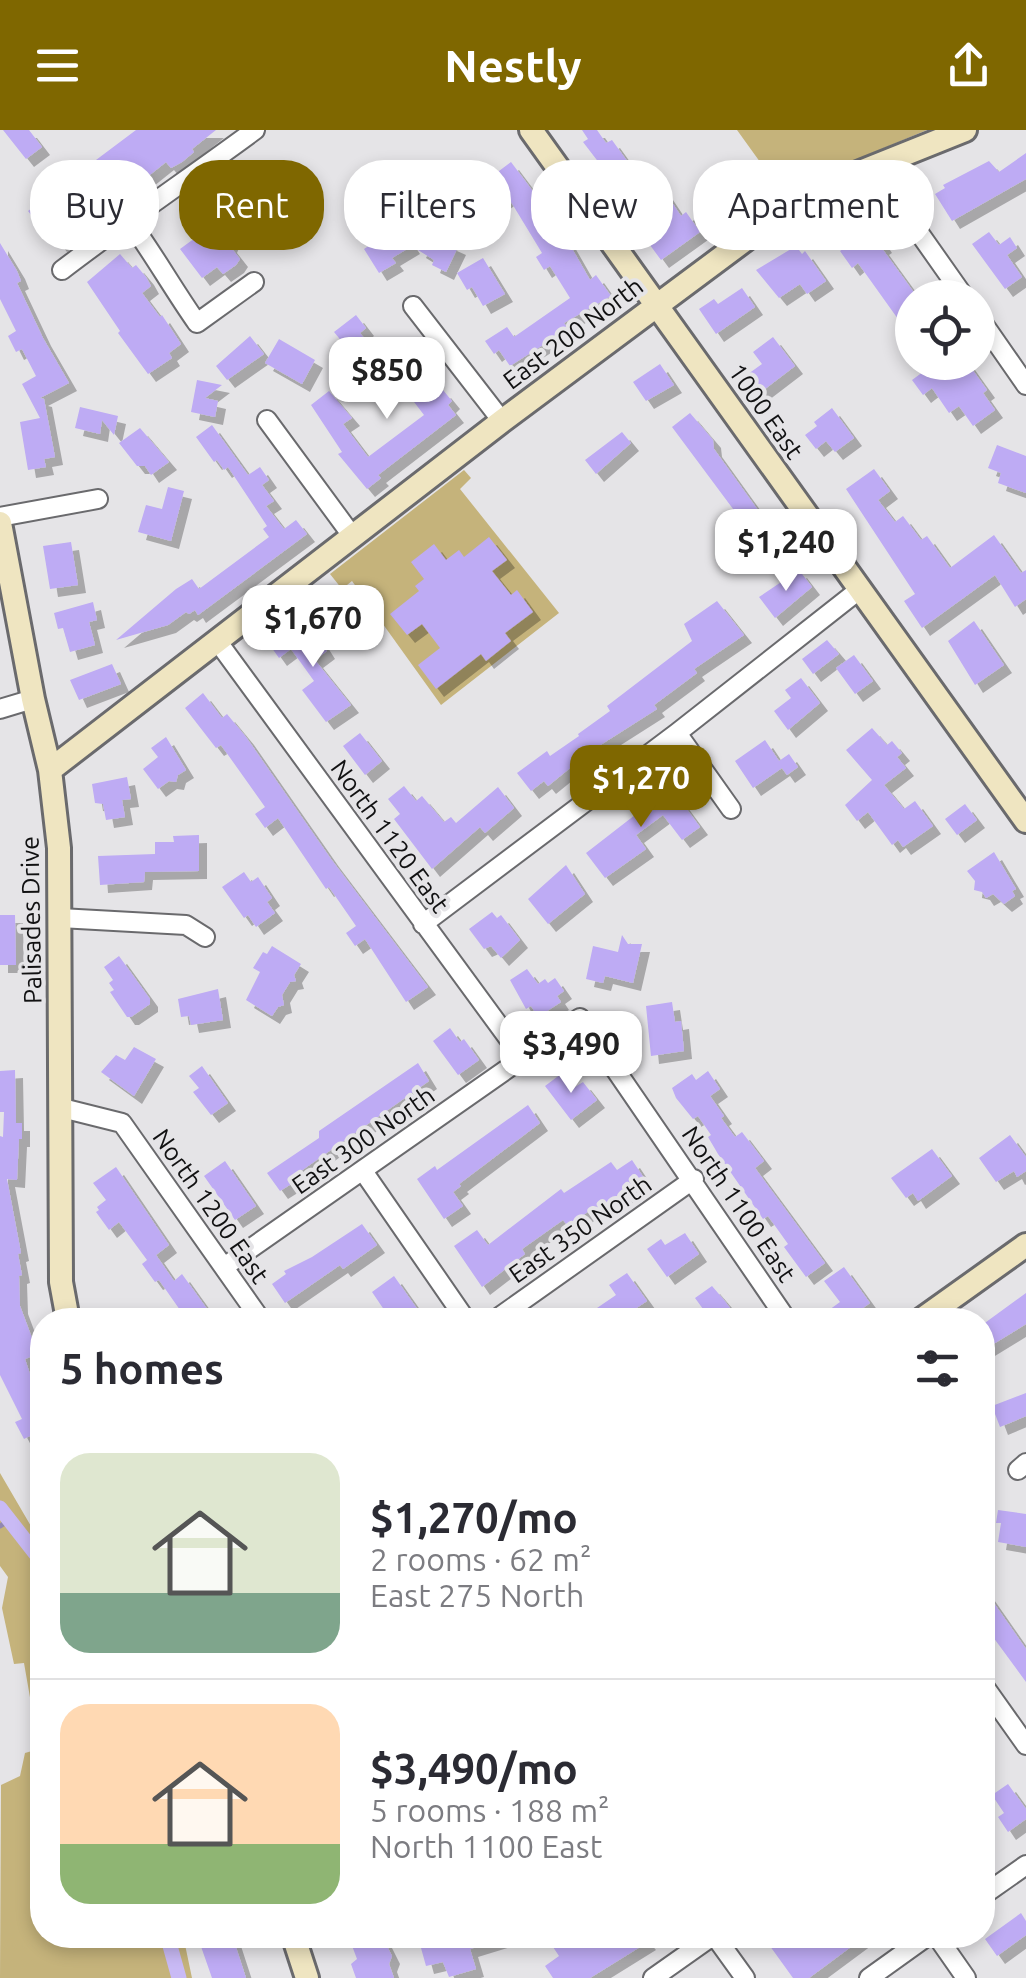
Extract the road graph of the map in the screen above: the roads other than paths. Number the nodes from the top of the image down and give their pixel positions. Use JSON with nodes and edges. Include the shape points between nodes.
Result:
{"nodes":[{"id":1,"x":255,"y":130,"type":"edge"},
{"id":2,"x":531,"y":130,"type":"edge"},
{"id":3,"x":966,"y":130,"type":"edge"},
{"id":4,"x":888,"y":160,"type":"edge"},
{"id":5,"x":159,"y":198,"type":"edge"},
{"id":6,"x":88,"y":250,"type":"edge"},
{"id":7,"x":150,"y":250,"type":"edge"},
{"id":8,"x":731,"y":250,"type":"edge"},
{"id":9,"x":931,"y":250,"type":"edge"},
{"id":10,"x":62,"y":270,"type":"dead end"},
{"id":11,"x":952,"y":280,"type":"edge"},
{"id":12,"x":254,"y":282,"type":"dead end"},
{"id":13,"x":656,"y":305,"type":"junction"},
{"id":14,"x":413,"y":306,"type":"dead end"},
{"id":15,"x":995,"y":340,"type":"edge"},
{"id":16,"x":1026,"y":385,"type":"edge"},
{"id":17,"x":267,"y":420,"type":"dead end"},
{"id":18,"x":502,"y":421,"type":"junction"},
{"id":19,"x":98,"y":499,"type":"dead end"},
{"id":20,"x":0,"y":520,"type":"edge"},
{"id":21,"x":352,"y":537,"type":"junction"},
{"id":22,"x":858,"y":590,"type":"junction"},
{"id":23,"x":218,"y":642,"type":"junction"},
{"id":24,"x":32,"y":699,"type":"junction"},
{"id":25,"x":0,"y":709,"type":"edge"},
{"id":26,"x":677,"y":733,"type":"junction"},
{"id":27,"x":50,"y":770,"type":"junction"},
{"id":28,"x":731,"y":808,"type":"dead end"},
{"id":29,"x":1026,"y":821,"type":"edge"},
{"id":30,"x":60,"y":918,"type":"junction"},
{"id":31,"x":423,"y":924,"type":"junction"},
{"id":32,"x":205,"y":936,"type":"dead end"},
{"id":33,"x":580,"y":1018,"type":"joint"},
{"id":34,"x":522,"y":1058,"type":"junction"},
{"id":35,"x":62,"y":1108,"type":"junction"},
{"id":36,"x":364,"y":1171,"type":"junction"},
{"id":37,"x":694,"y":1180,"type":"junction"},
{"id":38,"x":1026,"y":1246,"type":"edge"},
{"id":39,"x":224,"y":1267,"type":"junction"},
{"id":40,"x":66,"y":1308,"type":"edge"},
{"id":41,"x":253,"y":1308,"type":"edge"},
{"id":42,"x":458,"y":1308,"type":"edge"},
{"id":43,"x":512,"y":1308,"type":"edge"},
{"id":44,"x":779,"y":1308,"type":"edge"},
{"id":45,"x":938,"y":1308,"type":"edge"},
{"id":46,"x":995,"y":1702,"type":"edge"},
{"id":47,"x":1026,"y":1745,"type":"edge"},
{"id":48,"x":1026,"y":1865,"type":"edge"},
{"id":49,"x":995,"y":1887,"type":"edge"},
{"id":50,"x":297,"y":1948,"type":"edge"},
{"id":51,"x":696,"y":1948,"type":"edge"},
{"id":52,"x":723,"y":1948,"type":"edge"},
{"id":53,"x":913,"y":1948,"type":"edge"},
{"id":54,"x":942,"y":1948,"type":"edge"},
{"id":55,"x":307,"y":1978,"type":"edge"},
{"id":56,"x":654,"y":1978,"type":"edge"},
{"id":57,"x":745,"y":1978,"type":"edge"},
{"id":58,"x":869,"y":1978,"type":"edge"},
{"id":59,"x":966,"y":1978,"type":"edge"}],
"edges":[{"from":1,"to":5,"type":"street"},
{"from":2,"to":13,"type":"street","name":"1000 East"},
{"from":3,"to":4,"type":"street","name":"East 200 North"},
{"from":6,"to":10,"type":"street"},
{"from":7,"to":12,"type":"street","via":[[198,324]]},
{"from":8,"to":13,"type":"street","name":"East 200 North"},
{"from":9,"to":11,"type":"street"},
{"from":13,"to":18,"type":"street","name":"East 200 North"},
{"from":13,"to":22,"type":"street","name":"1000 East"},
{"from":14,"to":18,"type":"street"},
{"from":15,"to":16,"type":"street"},
{"from":17,"to":21,"type":"street"},
{"from":18,"to":21,"type":"street","name":"East 200 North"},
{"from":19,"to":20,"type":"street"},
{"from":20,"to":24,"type":"street","name":"Palisades Drive"},
{"from":21,"to":23,"type":"street","name":"East 200 North"},
{"from":22,"to":26,"type":"street"},
{"from":22,"to":29,"type":"street","name":"1000 East"},
{"from":23,"to":27,"type":"street","name":"East 200 North"},
{"from":23,"to":31,"type":"street","name":"North 1120 East"},
{"from":24,"to":25,"type":"street"},
{"from":24,"to":27,"type":"street","name":"Palisades Drive"},
{"from":26,"to":28,"type":"street"},
{"from":26,"to":31,"type":"street"},
{"from":27,"to":30,"type":"street","name":"Palisades Drive"},
{"from":30,"to":32,"type":"street","via":[[186,924]]},
{"from":30,"to":35,"type":"street","name":"Palisades Drive"},
{"from":31,"to":34,"type":"street","name":"North 1120 East"},
{"from":33,"to":34,"type":"street","name":"East 300 North"},
{"from":33,"to":37,"type":"street","name":"North 1100 East"},
{"from":34,"to":36,"type":"street","name":"East 300 North"},
{"from":35,"to":39,"type":"street","name":"North 1200 East","via":[[122,1122]]},
{"from":35,"to":40,"type":"street","name":"Palisades Drive"},
{"from":36,"to":39,"type":"street","name":"East 300 North"},
{"from":36,"to":42,"type":"street"},
{"from":37,"to":43,"type":"street","name":"East 350 North"},
{"from":37,"to":44,"type":"street","name":"North 1100 East"},
{"from":38,"to":45,"type":"street"},
{"from":39,"to":41,"type":"street","name":"North 1200 East"},
{"from":46,"to":47,"type":"street"},
{"from":48,"to":49,"type":"street"},
{"from":50,"to":55,"type":"street"},
{"from":51,"to":56,"type":"street"},
{"from":52,"to":57,"type":"street"},
{"from":53,"to":58,"type":"street"},
{"from":54,"to":59,"type":"street"}]}
